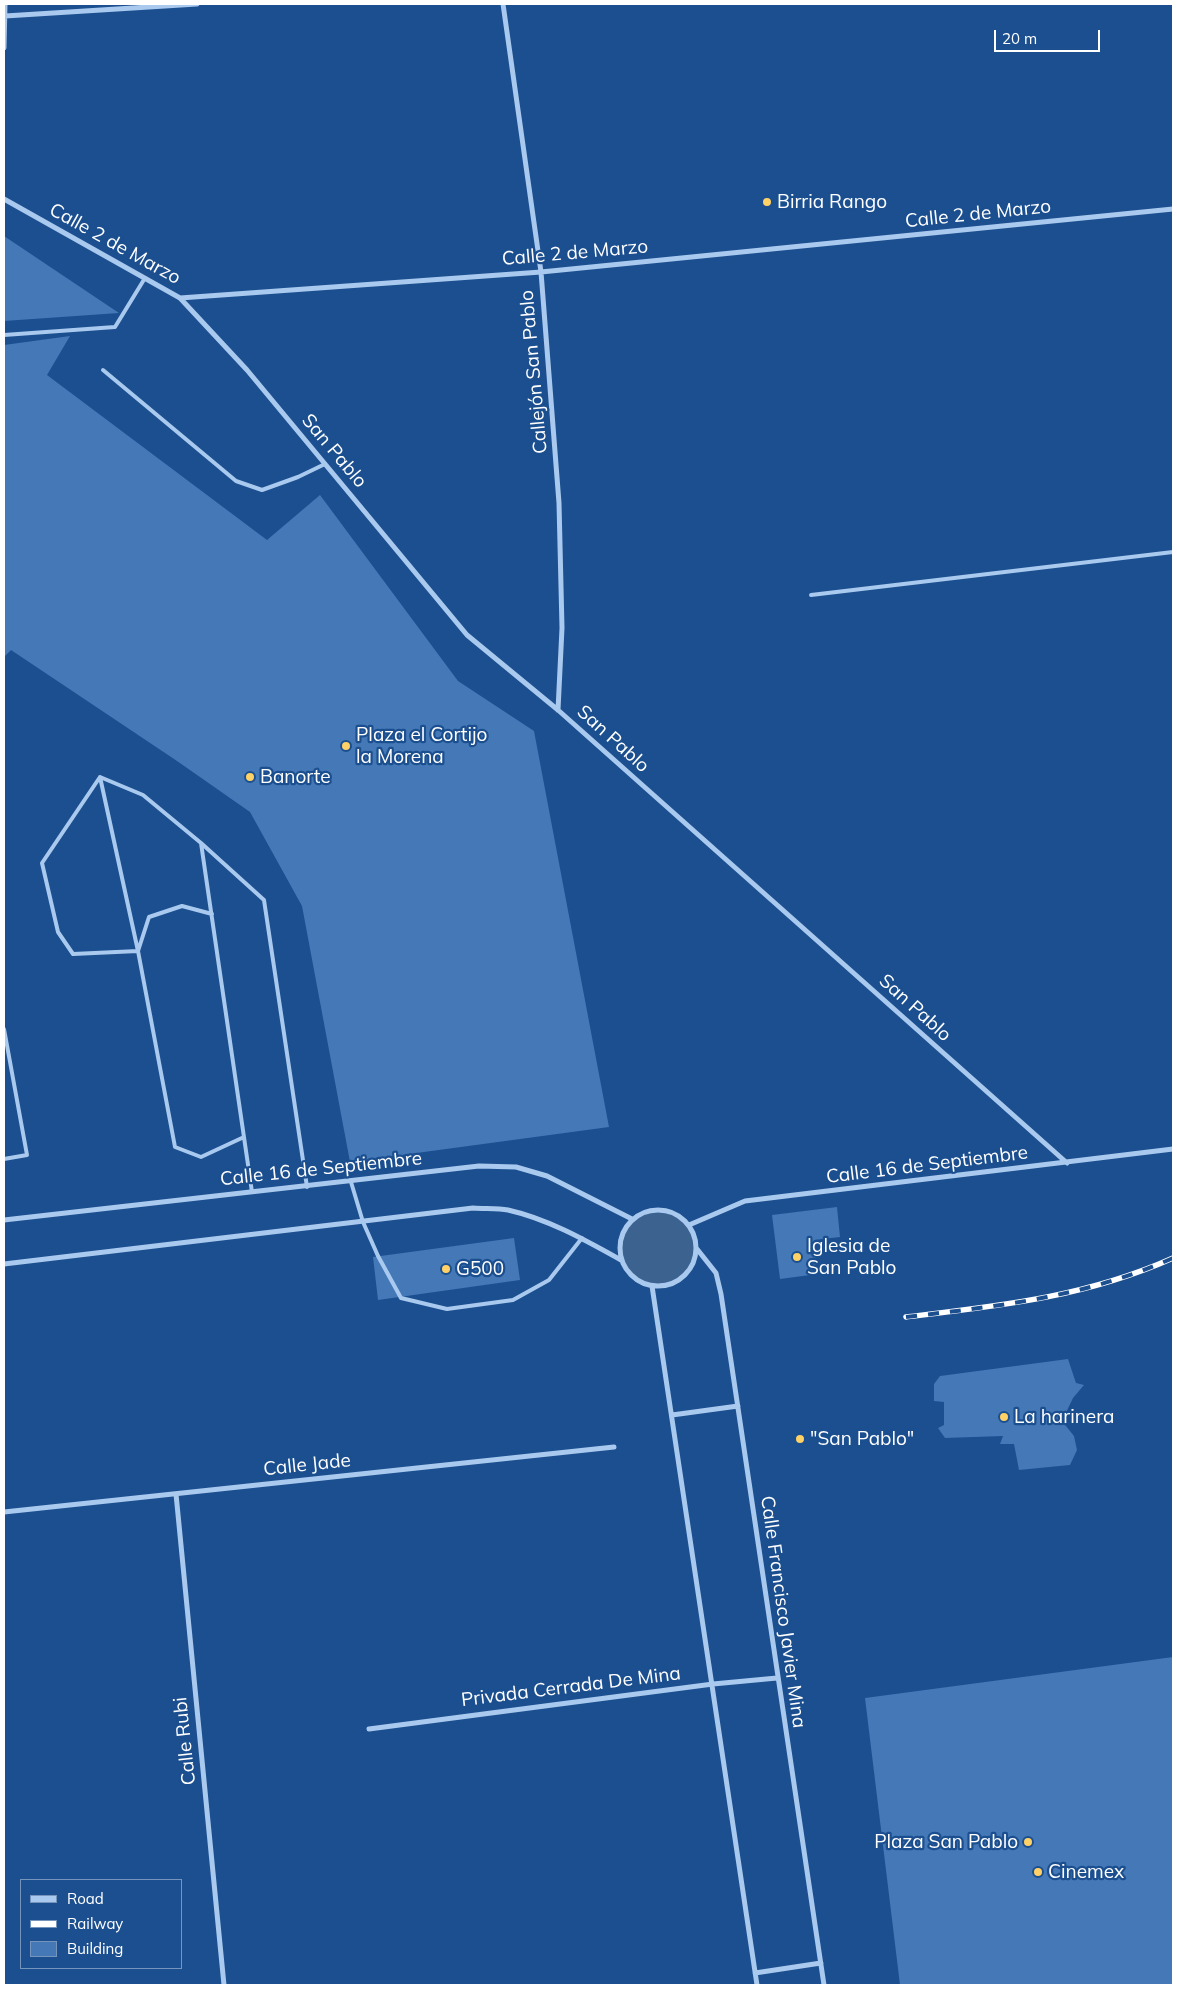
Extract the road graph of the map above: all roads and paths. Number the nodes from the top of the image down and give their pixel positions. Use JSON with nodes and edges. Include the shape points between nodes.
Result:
{"nodes":[{"id":1,"x":5,"y":4,"type":"edge"},
{"id":2,"x":177,"y":4,"type":"edge"},
{"id":3,"x":197,"y":4,"type":"edge"},
{"id":4,"x":503,"y":4,"type":"edge"},
{"id":5,"x":5,"y":16,"type":"edge"},
{"id":6,"x":4,"y":48,"type":"edge"},
{"id":7,"x":4,"y":199,"type":"edge"},
{"id":8,"x":1173,"y":209,"type":"edge"},
{"id":9,"x":540,"y":272,"type":"junction"},
{"id":10,"x":145,"y":278,"type":"junction"},
{"id":11,"x":180,"y":298,"type":"junction"},
{"id":12,"x":4,"y":335,"type":"edge"},
{"id":13,"x":102,"y":370,"type":"dead end"},
{"id":14,"x":325,"y":464,"type":"junction"},
{"id":15,"x":1173,"y":552,"type":"edge"},
{"id":16,"x":811,"y":596,"type":"dead end"},
{"id":17,"x":558,"y":710,"type":"junction"},
{"id":18,"x":100,"y":777,"type":"junction"},
{"id":19,"x":201,"y":843,"type":"junction"},
{"id":20,"x":212,"y":914,"type":"junction"},
{"id":21,"x":138,"y":951,"type":"junction"},
{"id":22,"x":4,"y":1028,"type":"edge"},
{"id":23,"x":244,"y":1137,"type":"junction"},
{"id":24,"x":1173,"y":1149,"type":"edge"},
{"id":25,"x":4,"y":1159,"type":"edge"},
{"id":26,"x":1067,"y":1163,"type":"junction"},
{"id":27,"x":351,"y":1182,"type":"junction"},
{"id":28,"x":306,"y":1187,"type":"junction"},
{"id":29,"x":252,"y":1192,"type":"junction"},
{"id":30,"x":632,"y":1219,"type":"junction"},
{"id":31,"x":4,"y":1220,"type":"edge"},
{"id":32,"x":363,"y":1222,"type":"junction"},
{"id":33,"x":689,"y":1225,"type":"junction"},
{"id":34,"x":582,"y":1238,"type":"junction"},
{"id":35,"x":697,"y":1249,"type":"junction"},
{"id":36,"x":621,"y":1260,"type":"junction"},
{"id":37,"x":4,"y":1264,"type":"edge"},
{"id":38,"x":652,"y":1286,"type":"junction"},
{"id":39,"x":738,"y":1406,"type":"junction"},
{"id":40,"x":672,"y":1415,"type":"junction"},
{"id":41,"x":614,"y":1447,"type":"dead end"},
{"id":42,"x":176,"y":1494,"type":"junction"},
{"id":43,"x":4,"y":1512,"type":"edge"},
{"id":44,"x":777,"y":1678,"type":"junction"},
{"id":45,"x":713,"y":1684,"type":"junction"},
{"id":46,"x":369,"y":1729,"type":"dead end"},
{"id":47,"x":821,"y":1963,"type":"junction"},
{"id":48,"x":755,"y":1973,"type":"junction"},
{"id":49,"x":224,"y":1985,"type":"edge"},
{"id":50,"x":757,"y":1985,"type":"edge"},
{"id":51,"x":824,"y":1985,"type":"edge"}],
"edges":[{"from":1,"to":5,"type":"street"},
{"from":2,"to":3,"type":"street"},
{"from":2,"to":5,"type":"street"},
{"from":4,"to":9,"type":"street","name":"Callejón San Pablo"},
{"from":5,"to":6,"type":"street"},
{"from":7,"to":10,"type":"street","name":"Calle 2 de Marzo"},
{"from":8,"to":9,"type":"street","name":"Calle 2 de Marzo"},
{"from":9,"to":11,"type":"street","name":"Calle 2 de Marzo"},
{"from":9,"to":17,"type":"street","name":"Callejón San Pablo","via":[[559,503],[562,628]]},
{"from":10,"to":11,"type":"street","name":"Calle 2 de Marzo"},
{"from":10,"to":12,"type":"lane","via":[[115,327]]},
{"from":11,"to":14,"type":"street","name":"San Pablo","via":[[247,370]]},
{"from":13,"to":14,"type":"lane","via":[[236,481],[262,490]]},
{"from":14,"to":17,"type":"street","name":"San Pablo","via":[[467,635]]},
{"from":15,"to":16,"type":"lane"},
{"from":17,"to":26,"type":"street","name":"San Pablo"},
{"from":18,"to":19,"type":"lane","via":[[144,795]]},
{"from":18,"to":21,"type":"lane"},
{"from":18,"to":21,"type":"lane","via":[[42,862],[58,932],[73,954]]},
{"from":19,"to":20,"type":"lane"},
{"from":19,"to":28,"type":"lane","via":[[264,900]]},
{"from":20,"to":21,"type":"lane","via":[[182,906],[149,917]]},
{"from":20,"to":23,"type":"lane"},
{"from":21,"to":23,"type":"lane","via":[[175,1147],[201,1157]]},
{"from":22,"to":25,"type":"lane","via":[[26,1155]]},
{"from":23,"to":29,"type":"lane"},
{"from":24,"to":26,"type":"street","name":"Calle 16 de Septiembre"},
{"from":26,"to":33,"type":"street","name":"Calle 16 de Septiembre","via":[[745,1201]]},
{"from":27,"to":28,"type":"street","name":"Calle 16 de Septiembre"},
{"from":27,"to":30,"type":"street","name":"Calle 16 de Septiembre","via":[[479,1166],[516,1167],[548,1176]]},
{"from":27,"to":32,"type":"lane"},
{"from":28,"to":29,"type":"street","name":"Calle 16 de Septiembre"},
{"from":29,"to":31,"type":"street","name":"Calle 16 de Septiembre"},
{"from":30,"to":33,"type":"street","via":[[646,1211],[662,1209],[677,1214]]},
{"from":30,"to":36,"type":"street","via":[[623,1231]]},
{"from":32,"to":34,"type":"street","via":[[473,1208],[506,1210]]},
{"from":32,"to":34,"type":"lane","via":[[400,1298],[447,1309],[513,1300],[549,1280]]},
{"from":32,"to":37,"type":"street"},
{"from":33,"to":35,"type":"street"},
{"from":34,"to":36,"type":"street"},
{"from":35,"to":38,"type":"street","via":[[694,1262],[677,1282]]},
{"from":35,"to":39,"type":"street","name":"Calle Francisco Javier Mina","via":[[716,1273],[720,1287]]},
{"from":36,"to":38,"type":"street","via":[[628,1272]]},
{"from":38,"to":40,"type":"street"},
{"from":39,"to":40,"type":"street"},
{"from":39,"to":44,"type":"street","name":"Calle Francisco Javier Mina"},
{"from":40,"to":45,"type":"street"},
{"from":41,"to":42,"type":"street","name":"Calle Jade"},
{"from":42,"to":43,"type":"street","name":"Calle Jade"},
{"from":42,"to":49,"type":"street","name":"Calle Rubi"},
{"from":44,"to":45,"type":"street","name":"Privada Cerrada De Mina"},
{"from":44,"to":47,"type":"street","name":"Calle Francisco Javier Mina"},
{"from":45,"to":46,"type":"street","name":"Privada Cerrada De Mina"},
{"from":45,"to":48,"type":"street"},
{"from":47,"to":48,"type":"street"},
{"from":47,"to":51,"type":"street","name":"Calle Francisco Javier Mina"},
{"from":48,"to":50,"type":"street"}]}
